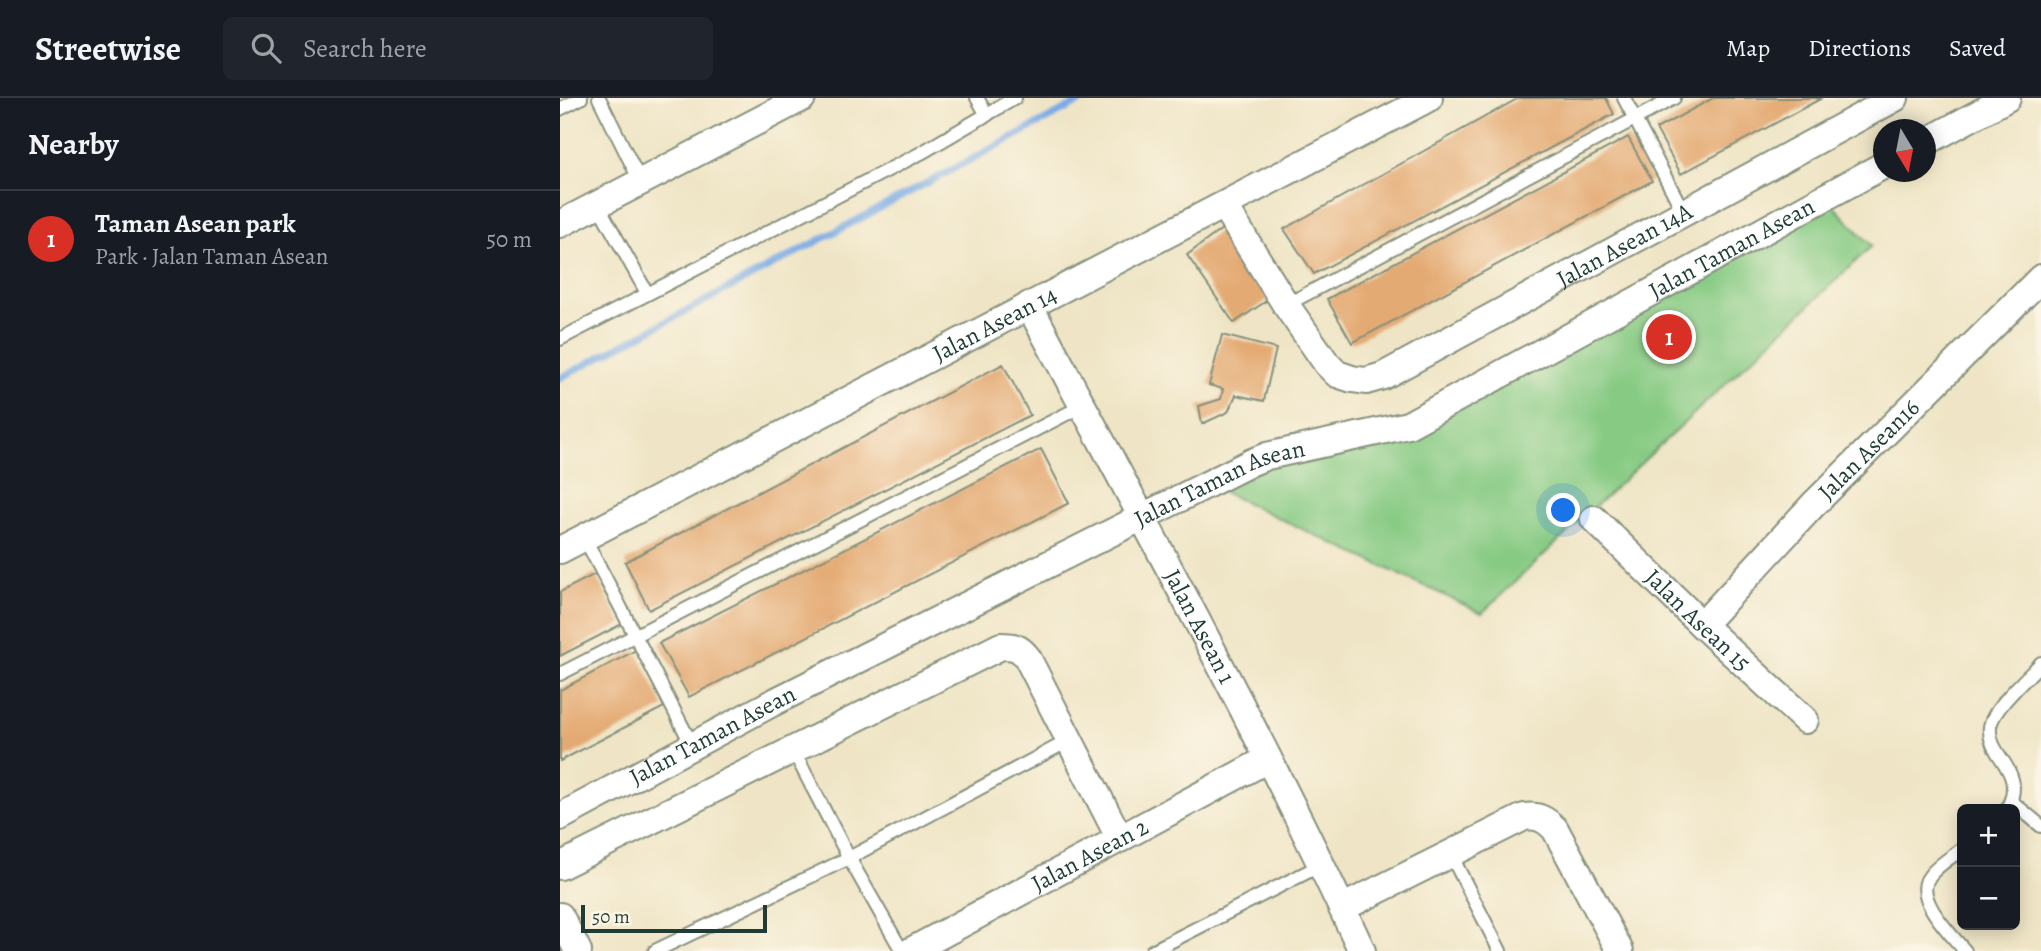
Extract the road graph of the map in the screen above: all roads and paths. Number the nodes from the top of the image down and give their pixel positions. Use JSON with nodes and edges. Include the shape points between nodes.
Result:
{"nodes":[{"id":1,"x":581,"y":98,"type":"edge"},
{"id":2,"x":599,"y":98,"type":"edge"},
{"id":3,"x":802,"y":98,"type":"edge"},
{"id":4,"x":977,"y":98,"type":"edge"},
{"id":5,"x":1016,"y":98,"type":"edge"},
{"id":6,"x":1429,"y":98,"type":"edge"},
{"id":7,"x":1624,"y":98,"type":"edge"},
{"id":8,"x":1674,"y":98,"type":"edge"},
{"id":9,"x":1895,"y":98,"type":"edge"},
{"id":10,"x":2007,"y":98,"type":"edge"},
{"id":11,"x":560,"y":109,"type":"edge"},
{"id":12,"x":987,"y":115,"type":"junction"},
{"id":13,"x":1635,"y":119,"type":"junction"},
{"id":14,"x":1936,"y":137,"type":"edge"},
{"id":15,"x":1873,"y":171,"type":"edge"},
{"id":16,"x":640,"y":183,"type":"junction"},
{"id":17,"x":597,"y":205,"type":"junction"},
{"id":18,"x":1224,"y":206,"type":"junction"},
{"id":19,"x":1684,"y":213,"type":"junction"},
{"id":20,"x":560,"y":224,"type":"edge"},
{"id":21,"x":2041,"y":278,"type":"edge"},
{"id":22,"x":647,"y":293,"type":"junction"},
{"id":23,"x":1028,"y":305,"type":"junction"},
{"id":24,"x":1286,"y":305,"type":"junction"},
{"id":25,"x":560,"y":339,"type":"edge"},
{"id":26,"x":1082,"y":406,"type":"junction"},
{"id":27,"x":1142,"y":517,"type":"junction"},
{"id":28,"x":1594,"y":519,"type":"dead end"},
{"id":29,"x":584,"y":537,"type":"junction"},
{"id":30,"x":560,"y":550,"type":"edge"},
{"id":31,"x":1702,"y":625,"type":"junction"},
{"id":32,"x":635,"y":634,"type":"junction"},
{"id":33,"x":2041,"y":663,"type":"edge"},
{"id":34,"x":560,"y":674,"type":"edge"},
{"id":35,"x":1805,"y":720,"type":"dead end"},
{"id":36,"x":1068,"y":741,"type":"junction"},
{"id":37,"x":692,"y":745,"type":"junction"},
{"id":38,"x":793,"y":750,"type":"junction"},
{"id":39,"x":1268,"y":759,"type":"junction"},
{"id":40,"x":2009,"y":804,"type":"edge"},
{"id":41,"x":2020,"y":813,"type":"edge"},
{"id":42,"x":560,"y":817,"type":"edge"},
{"id":43,"x":2041,"y":827,"type":"edge"},
{"id":44,"x":1120,"y":839,"type":"junction"},
{"id":45,"x":1957,"y":853,"type":"edge"},
{"id":46,"x":1451,"y":855,"type":"junction"},
{"id":47,"x":849,"y":858,"type":"junction"},
{"id":48,"x":1321,"y":865,"type":"junction"},
{"id":49,"x":560,"y":866,"type":"edge"},
{"id":50,"x":1342,"y":908,"type":"junction"},
{"id":51,"x":560,"y":916,"type":"edge"},
{"id":52,"x":924,"y":948,"type":"edge"},
{"id":53,"x":578,"y":951,"type":"edge"},
{"id":54,"x":655,"y":951,"type":"edge"},
{"id":55,"x":902,"y":951,"type":"edge"},
{"id":56,"x":1152,"y":951,"type":"edge"},
{"id":57,"x":1362,"y":951,"type":"edge"},
{"id":58,"x":1500,"y":951,"type":"edge"},
{"id":59,"x":1620,"y":951,"type":"edge"},
{"id":60,"x":1965,"y":951,"type":"edge"}],
"edges":[{"from":1,"to":11,"type":"lane"},
{"from":2,"to":16,"type":"lane"},
{"from":3,"to":16,"type":"street"},
{"from":4,"to":12,"type":"lane"},
{"from":5,"to":12,"type":"lane"},
{"from":6,"to":18,"type":"street","name":"Jalan Asean 14"},
{"from":7,"to":13,"type":"lane"},
{"from":8,"to":13,"type":"lane"},
{"from":9,"to":19,"type":"street","name":"Jalan Asean 14A"},
{"from":10,"to":14,"type":"street"},
{"from":12,"to":22,"type":"lane"},
{"from":13,"to":19,"type":"lane"},
{"from":13,"to":24,"type":"lane"},
{"from":15,"to":27,"type":"street","name":"Jalan Taman Asean","via":[[1408,425],[1267,456]]},
{"from":16,"to":17,"type":"street"},
{"from":17,"to":20,"type":"street"},
{"from":17,"to":22,"type":"lane"},
{"from":18,"to":23,"type":"street","name":"Jalan Asean 14"},
{"from":18,"to":24,"type":"street"},
{"from":19,"to":24,"type":"street","name":"Jalan Asean 14A","via":[[1383,376],[1366,381],[1337,374]]},
{"from":21,"to":31,"type":"street","name":"Jalan Asean16","via":[[1813,505]]},
{"from":22,"to":25,"type":"lane"},
{"from":23,"to":26,"type":"street","name":"Jalan Asean 1"},
{"from":23,"to":29,"type":"street","name":"Jalan Asean 14"},
{"from":26,"to":27,"type":"street","name":"Jalan Asean 1"},
{"from":26,"to":32,"type":"lane"},
{"from":27,"to":37,"type":"street","name":"Jalan Taman Asean"},
{"from":27,"to":39,"type":"street","name":"Jalan Asean 1"},
{"from":28,"to":31,"type":"street","name":"Jalan Asean 15"},
{"from":29,"to":30,"type":"street","name":"Jalan Asean 14"},
{"from":29,"to":32,"type":"lane"},
{"from":31,"to":35,"type":"street","name":"Jalan Asean 15"},
{"from":32,"to":34,"type":"lane"},
{"from":32,"to":37,"type":"lane"},
{"from":33,"to":40,"type":"lane","via":[[1995,715],[1990,728],[1992,741],[2010,772]]},
{"from":36,"to":38,"type":"street","via":[[1027,657],[1014,646],[1001,646]]},
{"from":36,"to":44,"type":"street"},
{"from":36,"to":47,"type":"lane"},
{"from":37,"to":42,"type":"street","name":"Jalan Taman Asean"},
{"from":38,"to":47,"type":"lane"},
{"from":38,"to":49,"type":"street"},
{"from":39,"to":44,"type":"street","name":"Jalan Asean 2"},
{"from":39,"to":48,"type":"street","name":"Jalan Asean 1"},
{"from":41,"to":43,"type":"lane"},
{"from":44,"to":52,"type":"street","name":"Jalan Asean 2"},
{"from":45,"to":60,"type":"lane","via":[[1924,887],[1927,902]]},
{"from":46,"to":50,"type":"street"},
{"from":46,"to":58,"type":"lane"},
{"from":46,"to":59,"type":"street","via":[[1524,817],[1546,820]]},
{"from":47,"to":54,"type":"lane"},
{"from":47,"to":55,"type":"lane"},
{"from":48,"to":50,"type":"street","name":"Jalan Asean 1"},
{"from":48,"to":56,"type":"lane"},
{"from":50,"to":57,"type":"street","name":"Jalan Asean 1"},
{"from":51,"to":53,"type":"street"}]}
